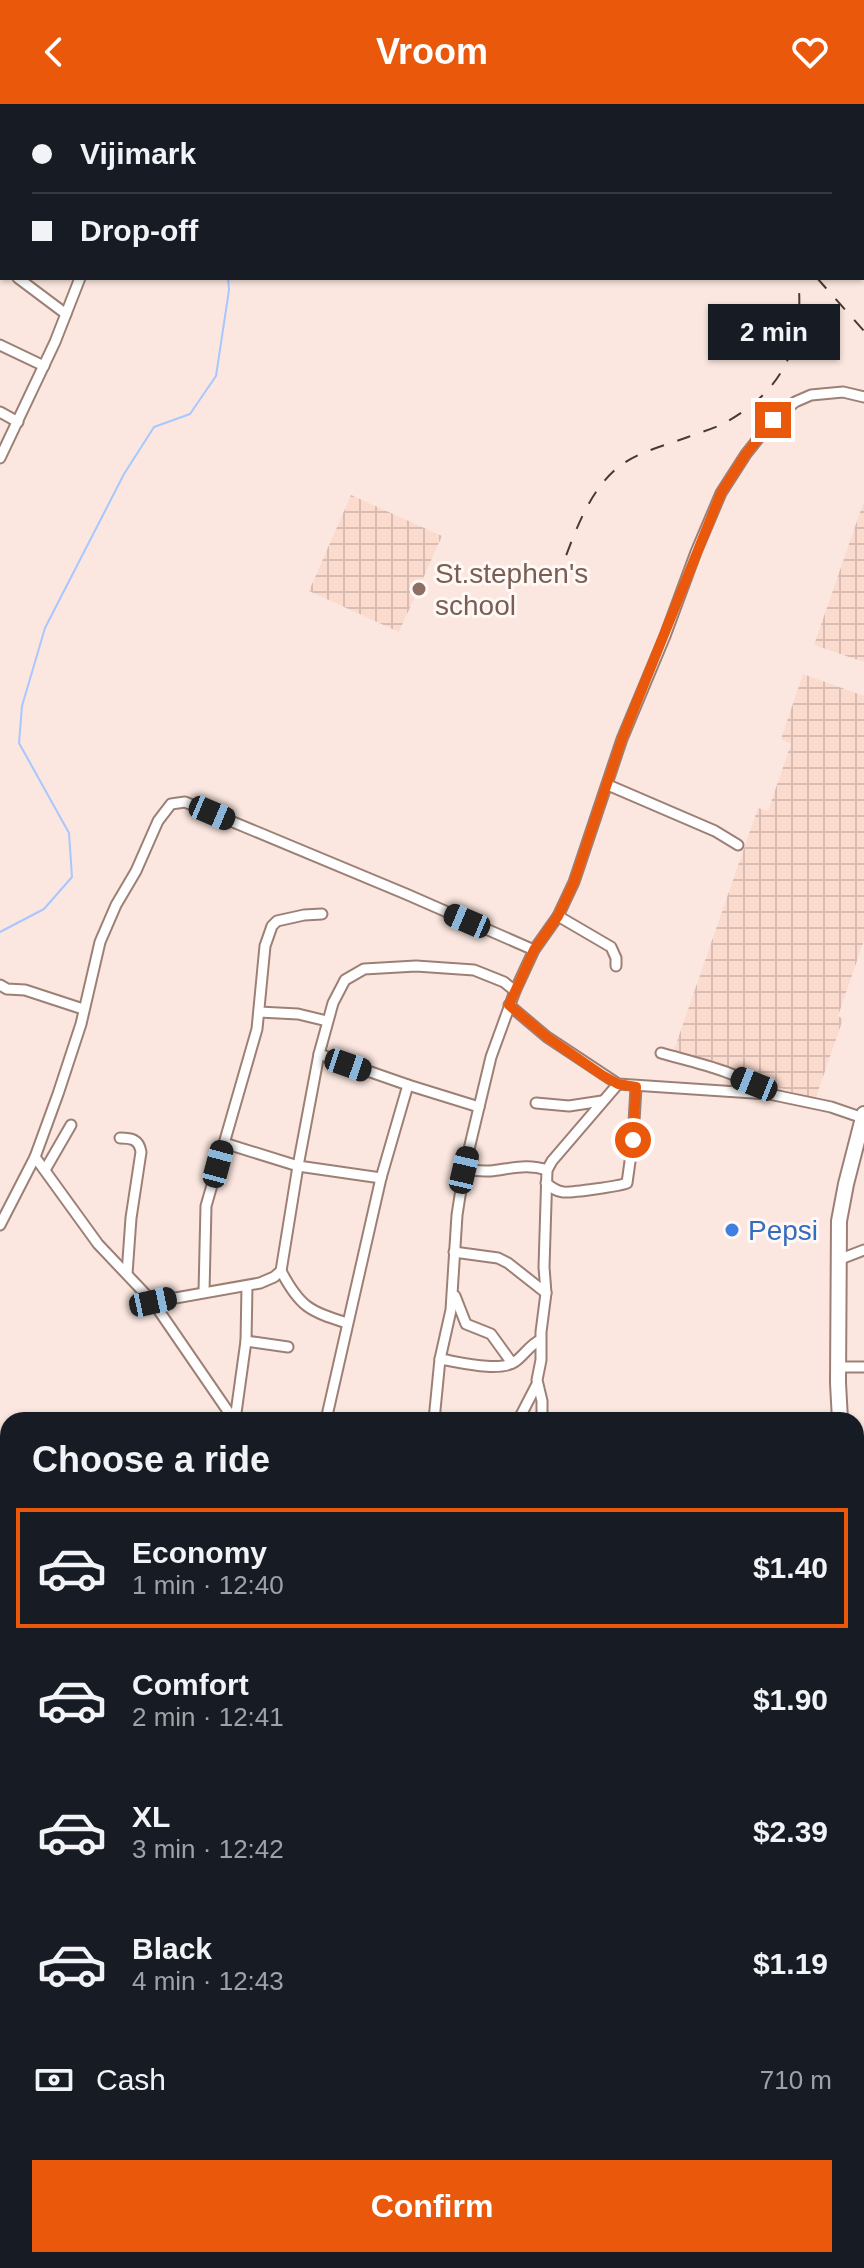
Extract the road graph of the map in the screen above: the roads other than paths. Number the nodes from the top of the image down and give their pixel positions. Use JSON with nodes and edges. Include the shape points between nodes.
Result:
{"nodes":[{"id":1,"x":21,"y":280,"type":"edge"},
{"id":2,"x":79,"y":280,"type":"edge"},
{"id":3,"x":66,"y":314,"type":"junction"},
{"id":4,"x":0,"y":345,"type":"edge"},
{"id":5,"x":44,"y":366,"type":"junction"},
{"id":6,"x":864,"y":397,"type":"edge"},
{"id":7,"x":0,"y":412,"type":"edge"},
{"id":8,"x":18,"y":422,"type":"junction"},
{"id":9,"x":0,"y":458,"type":"edge"},
{"id":10,"x":608,"y":785,"type":"junction"},
{"id":11,"x":738,"y":845,"type":"dead end"},
{"id":12,"x":322,"y":914,"type":"dead end"},
{"id":13,"x":558,"y":916,"type":"junction"},
{"id":14,"x":534,"y":950,"type":"junction"},
{"id":15,"x":616,"y":966,"type":"dead end"},
{"id":16,"x":0,"y":985,"type":"edge"},
{"id":17,"x":515,"y":991,"type":"junction"},
{"id":18,"x":509,"y":1005,"type":"junction"},
{"id":19,"x":83,"y":1009,"type":"junction"},
{"id":20,"x":259,"y":1012,"type":"junction"},
{"id":21,"x":327,"y":1021,"type":"junction"},
{"id":22,"x":661,"y":1053,"type":"dead end"},
{"id":23,"x":319,"y":1054,"type":"junction"},
{"id":24,"x":618,"y":1084,"type":"junction"},
{"id":25,"x":408,"y":1085,"type":"junction"},
{"id":26,"x":636,"y":1087,"type":"junction"},
{"id":27,"x":769,"y":1094,"type":"junction"},
{"id":28,"x":602,"y":1101,"type":"junction"},
{"id":29,"x":536,"y":1103,"type":"dead end"},
{"id":30,"x":479,"y":1107,"type":"junction"},
{"id":31,"x":863,"y":1116,"type":"edge"},
{"id":32,"x":71,"y":1125,"type":"dead end"},
{"id":33,"x":120,"y":1138,"type":"dead end"},
{"id":34,"x":224,"y":1143,"type":"junction"},
{"id":35,"x":35,"y":1157,"type":"junction"},
{"id":36,"x":298,"y":1166,"type":"junction"},
{"id":37,"x":45,"y":1170,"type":"junction"},
{"id":38,"x":464,"y":1170,"type":"junction"},
{"id":39,"x":547,"y":1170,"type":"junction"},
{"id":40,"x":381,"y":1178,"type":"junction"},
{"id":41,"x":546,"y":1183,"type":"junction"},
{"id":42,"x":0,"y":1225,"type":"edge"},
{"id":43,"x":864,"y":1250,"type":"edge"},
{"id":44,"x":454,"y":1252,"type":"junction"},
{"id":45,"x":838,"y":1260,"type":"junction"},
{"id":46,"x":281,"y":1271,"type":"junction"},
{"id":47,"x":127,"y":1274,"type":"junction"},
{"id":48,"x":247,"y":1286,"type":"junction"},
{"id":49,"x":453,"y":1289,"type":"junction"},
{"id":50,"x":204,"y":1292,"type":"junction"},
{"id":51,"x":546,"y":1293,"type":"junction"},
{"id":52,"x":153,"y":1302,"type":"junction"},
{"id":53,"x":347,"y":1323,"type":"junction"},
{"id":54,"x":540,"y":1340,"type":"junction"},
{"id":55,"x":246,"y":1341,"type":"junction"},
{"id":56,"x":288,"y":1347,"type":"dead end"},
{"id":57,"x":440,"y":1359,"type":"junction"},
{"id":58,"x":512,"y":1363,"type":"junction"},
{"id":59,"x":838,"y":1367,"type":"junction"},
{"id":60,"x":864,"y":1367,"type":"edge"},
{"id":61,"x":537,"y":1384,"type":"junction"},
{"id":62,"x":542,"y":1405,"type":"junction"},
{"id":63,"x":229,"y":1412,"type":"edge"},
{"id":64,"x":236,"y":1412,"type":"edge"},
{"id":65,"x":328,"y":1412,"type":"edge"},
{"id":66,"x":435,"y":1412,"type":"edge"},
{"id":67,"x":522,"y":1412,"type":"edge"},
{"id":68,"x":530,"y":1412,"type":"edge"},
{"id":69,"x":542,"y":1412,"type":"edge"},
{"id":70,"x":840,"y":1412,"type":"edge"}],
"edges":[{"from":1,"to":3,"type":"street"},
{"from":2,"to":3,"type":"street"},
{"from":3,"to":5,"type":"street"},
{"from":4,"to":5,"type":"street"},
{"from":5,"to":8,"type":"street"},
{"from":6,"to":10,"type":"street","via":[[834,391],[801,399],[773,420],[746,454],[721,493],[696,552]]},
{"from":7,"to":8,"type":"street"},
{"from":8,"to":9,"type":"street"},
{"from":10,"to":11,"type":"street"},
{"from":10,"to":13,"type":"street"},
{"from":12,"to":20,"type":"street","via":[[283,919],[272,926]]},
{"from":13,"to":14,"type":"street"},
{"from":13,"to":15,"type":"street","via":[[611,947]]},
{"from":14,"to":17,"type":"street"},
{"from":14,"to":19,"type":"street","via":[[185,802],[171,804],[158,821],[116,905]]},
{"from":16,"to":19,"type":"street"},
{"from":17,"to":18,"type":"street"},
{"from":17,"to":21,"type":"street","via":[[474,970],[364,969],[345,980]]},
{"from":18,"to":24,"type":"street"},
{"from":18,"to":30,"type":"street"},
{"from":19,"to":35,"type":"street"},
{"from":20,"to":21,"type":"street"},
{"from":20,"to":34,"type":"street"},
{"from":21,"to":23,"type":"street"},
{"from":22,"to":27,"type":"street","via":[[725,1072]]},
{"from":23,"to":25,"type":"street"},
{"from":23,"to":36,"type":"street"},
{"from":24,"to":26,"type":"street"},
{"from":24,"to":28,"type":"street"},
{"from":25,"to":30,"type":"street"},
{"from":25,"to":40,"type":"street"},
{"from":26,"to":27,"type":"street"},
{"from":26,"to":41,"type":"street","via":[[627,1183],[568,1192]]},
{"from":27,"to":31,"type":"street"},
{"from":28,"to":29,"type":"street"},
{"from":28,"to":39,"type":"street"},
{"from":30,"to":38,"type":"street"},
{"from":31,"to":45,"type":"highway","via":[[843,1196]]},
{"from":32,"to":37,"type":"street"},
{"from":33,"to":47,"type":"street","via":[[135,1140],[141,1152]]},
{"from":34,"to":36,"type":"street"},
{"from":34,"to":50,"type":"street","via":[[206,1206]]},
{"from":35,"to":37,"type":"street"},
{"from":35,"to":42,"type":"street"},
{"from":36,"to":40,"type":"street"},
{"from":36,"to":46,"type":"street"},
{"from":37,"to":47,"type":"street","via":[[98,1244]]},
{"from":38,"to":39,"type":"street"},
{"from":38,"to":44,"type":"street"},
{"from":39,"to":41,"type":"street"},
{"from":40,"to":53,"type":"street"},
{"from":41,"to":51,"type":"street"},
{"from":43,"to":45,"type":"street"},
{"from":44,"to":49,"type":"street"},
{"from":44,"to":51,"type":"street","via":[[498,1258]]},
{"from":45,"to":59,"type":"highway"},
{"from":46,"to":48,"type":"street"},
{"from":46,"to":53,"type":"street","via":[[298,1300],[316,1313]]},
{"from":47,"to":52,"type":"street"},
{"from":48,"to":50,"type":"street"},
{"from":48,"to":55,"type":"street"},
{"from":49,"to":57,"type":"street"},
{"from":49,"to":58,"type":"street","via":[[466,1324],[491,1334]]},
{"from":50,"to":52,"type":"street"},
{"from":51,"to":54,"type":"street"},
{"from":52,"to":63,"type":"street"},
{"from":53,"to":65,"type":"street"},
{"from":54,"to":58,"type":"street"},
{"from":54,"to":61,"type":"street"},
{"from":55,"to":56,"type":"street"},
{"from":55,"to":64,"type":"street"},
{"from":57,"to":58,"type":"street","via":[[503,1367]]},
{"from":57,"to":66,"type":"street"},
{"from":59,"to":60,"type":"street"},
{"from":59,"to":70,"type":"highway"},
{"from":61,"to":62,"type":"street"},
{"from":61,"to":67,"type":"street"},
{"from":62,"to":68,"type":"street"},
{"from":62,"to":69,"type":"street"}]}
